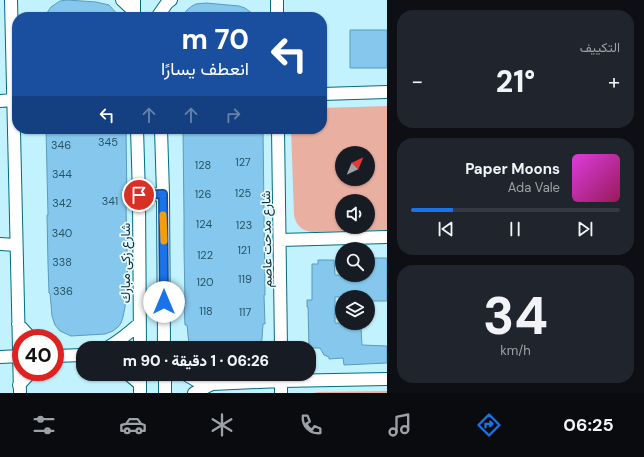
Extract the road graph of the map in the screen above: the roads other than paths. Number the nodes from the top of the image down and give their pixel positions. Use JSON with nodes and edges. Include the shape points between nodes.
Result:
{"nodes":[{"id":1,"x":11,"y":0,"type":"edge"},
{"id":2,"x":122,"y":0,"type":"edge"},
{"id":3,"x":158,"y":0,"type":"edge"},
{"id":4,"x":171,"y":0,"type":"edge"},
{"id":5,"x":277,"y":0,"type":"edge"},
{"id":6,"x":134,"y":9,"type":"edge"},
{"id":7,"x":158,"y":12,"type":"edge"},
{"id":8,"x":161,"y":12,"type":"edge"},
{"id":9,"x":277,"y":12,"type":"edge"},
{"id":10,"x":12,"y":50,"type":"edge"},
{"id":11,"x":387,"y":92,"type":"edge"},
{"id":12,"x":327,"y":94,"type":"edge"},
{"id":13,"x":12,"y":100,"type":"edge"},
{"id":14,"x":0,"y":101,"type":"edge"},
{"id":15,"x":14,"y":134,"type":"edge"},
{"id":16,"x":137,"y":134,"type":"edge"},
{"id":17,"x":161,"y":134,"type":"edge"},
{"id":18,"x":278,"y":134,"type":"edge"},
{"id":19,"x":163,"y":194,"type":"junction"},
{"id":20,"x":139,"y":195,"type":"junction"},
{"id":21,"x":387,"y":237,"type":"edge"},
{"id":22,"x":280,"y":240,"type":"junction"},
{"id":23,"x":0,"y":244,"type":"edge"},
{"id":24,"x":16,"y":245,"type":"junction"},
{"id":25,"x":18,"y":324,"type":"junction"},
{"id":26,"x":139,"y":324,"type":"junction"},
{"id":27,"x":18,"y":329,"type":"edge"},
{"id":28,"x":23,"y":329,"type":"edge"},
{"id":29,"x":118,"y":341,"type":"edge"},
{"id":30,"x":140,"y":341,"type":"edge"},
{"id":31,"x":164,"y":341,"type":"edge"},
{"id":32,"x":281,"y":341,"type":"edge"},
{"id":33,"x":76,"y":355,"type":"edge"},
{"id":34,"x":0,"y":356,"type":"edge"},
{"id":35,"x":12,"y":356,"type":"edge"},
{"id":36,"x":64,"y":356,"type":"edge"},
{"id":37,"x":387,"y":379,"type":"edge"},
{"id":38,"x":165,"y":381,"type":"edge"},
{"id":39,"x":197,"y":381,"type":"edge"},
{"id":40,"x":281,"y":383,"type":"edge"},
{"id":41,"x":212,"y":384,"type":"junction"},
{"id":42,"x":165,"y":393,"type":"edge"},
{"id":43,"x":194,"y":393,"type":"edge"}],
"edges":[{"from":1,"to":10,"type":"street"},
{"from":2,"to":6,"type":"street"},
{"from":3,"to":7,"type":"street"},
{"from":4,"to":8,"type":"street"},
{"from":5,"to":9,"type":"street"},
{"from":11,"to":12,"type":"street"},
{"from":13,"to":14,"type":"street"},
{"from":15,"to":24,"type":"street"},
{"from":16,"to":20,"type":"street","name":"شارع زكى مبارك"},
{"from":17,"to":19,"type":"street"},
{"from":18,"to":22,"type":"street","name":"شارع مدحت عاصم"},
{"from":19,"to":20,"type":"street"},
{"from":19,"to":31,"type":"street"},
{"from":20,"to":26,"type":"street","name":"شارع زكى مبارك"},
{"from":21,"to":22,"type":"street"},
{"from":22,"to":32,"type":"street","name":"شارع مدحت عاصم"},
{"from":23,"to":24,"type":"street"},
{"from":24,"to":25,"type":"street"},
{"from":25,"to":27,"type":"street"},
{"from":25,"to":28,"type":"street"},
{"from":26,"to":29,"type":"street"},
{"from":26,"to":30,"type":"street","name":"شارع زكى مبارك"},
{"from":33,"to":36,"type":"street"},
{"from":34,"to":35,"type":"street"},
{"from":37,"to":40,"type":"street"},
{"from":38,"to":42,"type":"street"},
{"from":39,"to":41,"type":"street"},
{"from":40,"to":41,"type":"street"},
{"from":41,"to":43,"type":"street"}]}
